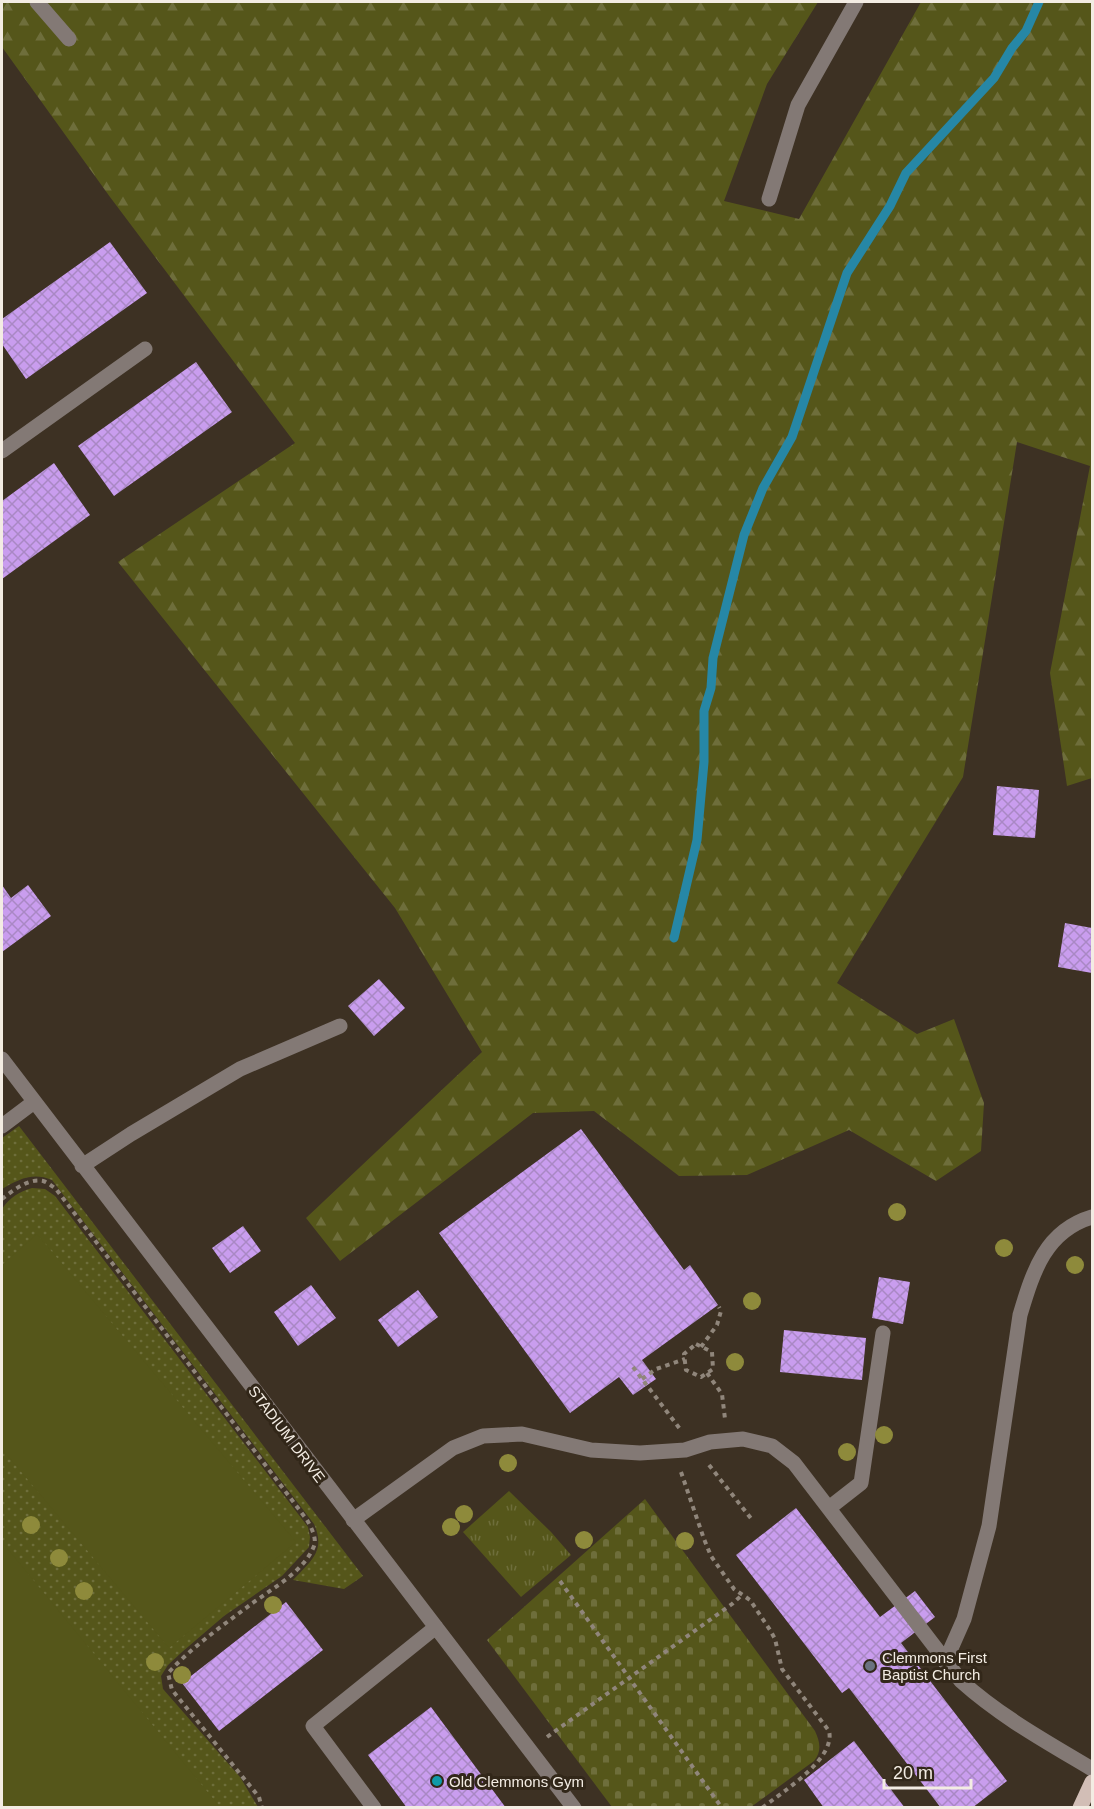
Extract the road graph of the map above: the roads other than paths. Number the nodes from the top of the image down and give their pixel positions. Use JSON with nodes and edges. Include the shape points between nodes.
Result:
{"nodes":[{"id":1,"x":37,"y":2,"type":"edge"},
{"id":2,"x":856,"y":2,"type":"edge"},
{"id":3,"x":69,"y":39,"type":"dead end"},
{"id":4,"x":770,"y":199,"type":"dead end"},
{"id":5,"x":145,"y":349,"type":"dead end"},
{"id":6,"x":2,"y":451,"type":"edge"},
{"id":7,"x":340,"y":1026,"type":"dead end"},
{"id":8,"x":2,"y":1059,"type":"edge"},
{"id":9,"x":34,"y":1102,"type":"junction"},
{"id":10,"x":2,"y":1126,"type":"edge"},
{"id":11,"x":82,"y":1166,"type":"junction"},
{"id":12,"x":1092,"y":1216,"type":"edge"},
{"id":13,"x":883,"y":1333,"type":"dead end"},
{"id":14,"x":829,"y":1508,"type":"junction"},
{"id":15,"x":353,"y":1520,"type":"junction"},
{"id":16,"x":436,"y":1627,"type":"junction"},
{"id":17,"x":945,"y":1662,"type":"junction"},
{"id":18,"x":1092,"y":1769,"type":"edge"},
{"id":19,"x":1092,"y":1782,"type":"edge"},
{"id":20,"x":374,"y":1808,"type":"edge"},
{"id":21,"x":574,"y":1808,"type":"edge"},
{"id":22,"x":1080,"y":1808,"type":"edge"}],
"edges":[{"from":1,"to":3,"type":"street"},
{"from":2,"to":4,"type":"street","via":[[798,105]]},
{"from":5,"to":6,"type":"street"},
{"from":7,"to":11,"type":"street","via":[[240,1069]]},
{"from":8,"to":9,"type":"street","name":"STADIUM DRIVE"},
{"from":9,"to":10,"type":"street"},
{"from":9,"to":11,"type":"street","name":"STADIUM DRIVE"},
{"from":11,"to":15,"type":"street","name":"STADIUM DRIVE"},
{"from":12,"to":17,"type":"street","via":[[1063,1232],[1048,1248],[1029,1284],[1020,1315],[989,1526],[964,1619]]},
{"from":13,"to":14,"type":"street","via":[[861,1484]]},
{"from":14,"to":15,"type":"street","via":[[795,1463],[772,1446],[743,1439],[710,1442],[685,1450],[640,1453],[591,1450],[522,1434],[483,1436],[453,1448]]},
{"from":14,"to":17,"type":"street"},
{"from":15,"to":16,"type":"street","name":"STADIUM DRIVE"},
{"from":16,"to":20,"type":"street","via":[[313,1726]]},
{"from":16,"to":21,"type":"street","name":"STADIUM DRIVE"},
{"from":17,"to":18,"type":"street","via":[[985,1702]]},
{"from":19,"to":22,"type":"main road"}]}
